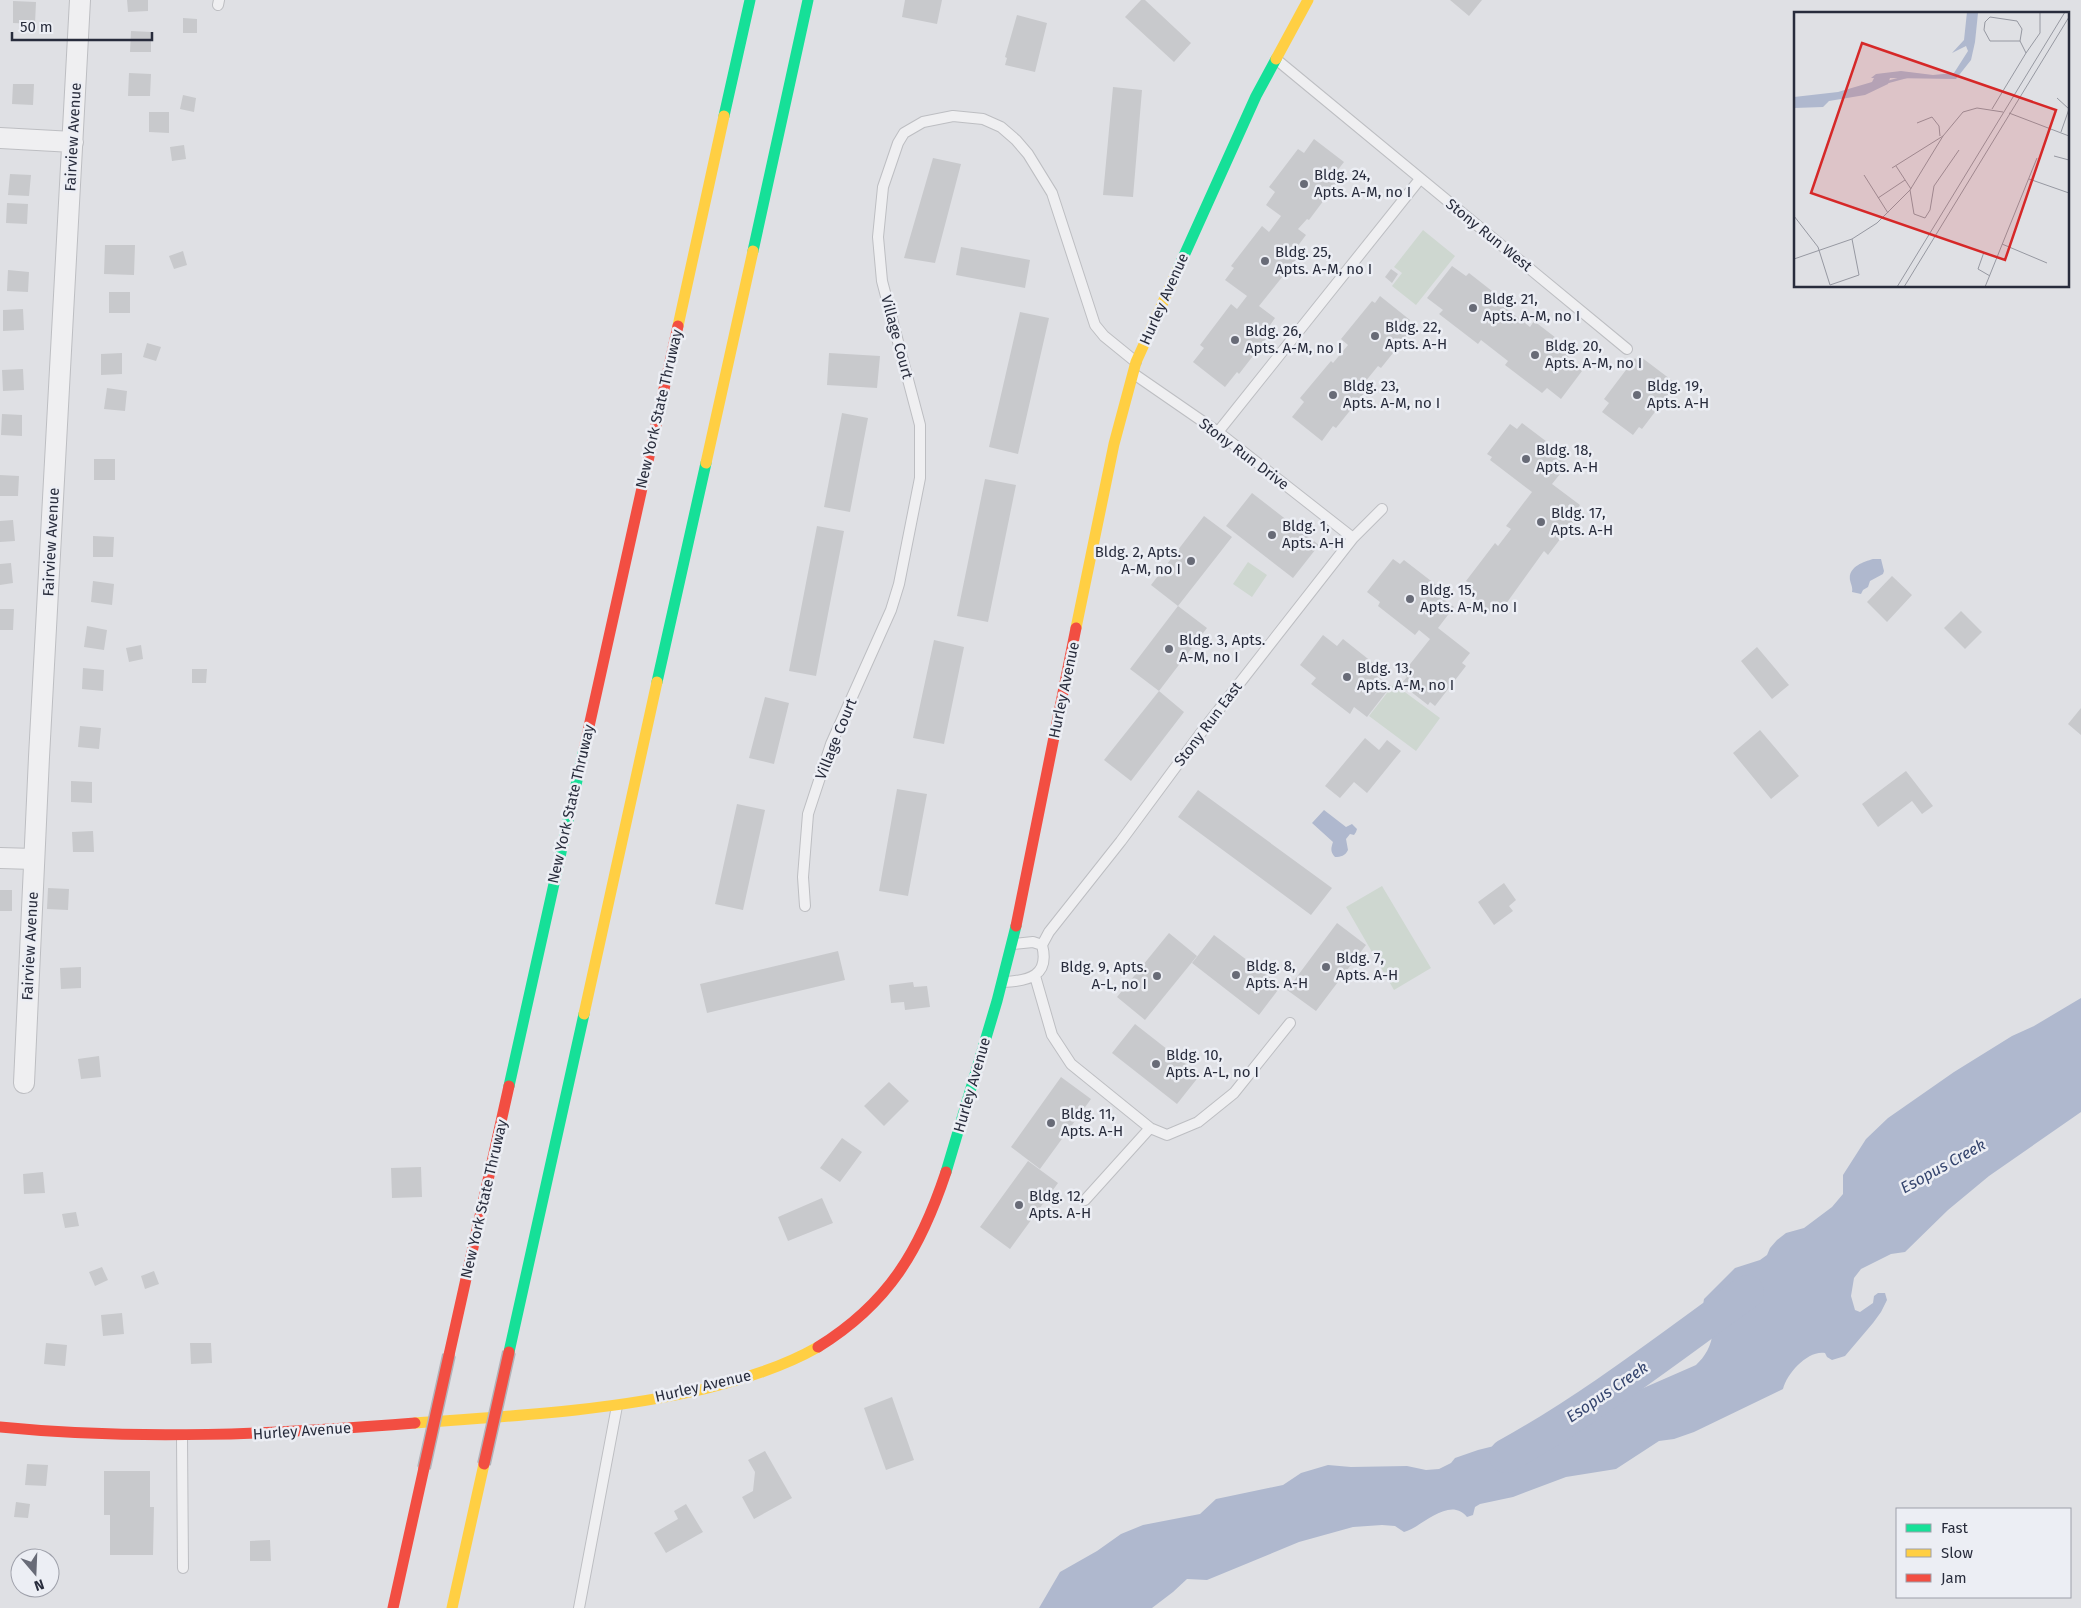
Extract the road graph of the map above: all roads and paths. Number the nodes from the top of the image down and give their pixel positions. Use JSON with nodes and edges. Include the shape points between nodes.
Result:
{"nodes":[{"id":1,"x":80,"y":0,"type":"edge"},
{"id":2,"x":750,"y":0,"type":"edge"},
{"id":3,"x":808,"y":0,"type":"edge"},
{"id":4,"x":1308,"y":0,"type":"edge"},
{"id":5,"x":1276,"y":59,"type":"junction"},
{"id":6,"x":0,"y":138,"type":"edge"},
{"id":7,"x":74,"y":142,"type":"junction"},
{"id":8,"x":1420,"y":178,"type":"junction"},
{"id":9,"x":1627,"y":349,"type":"dead end"},
{"id":10,"x":1135,"y":368,"type":"junction"},
{"id":11,"x":1218,"y":432,"type":"junction"},
{"id":12,"x":1382,"y":508,"type":"dead end"},
{"id":13,"x":1353,"y":538,"type":"junction"},
{"id":14,"x":0,"y":858,"type":"edge"},
{"id":15,"x":34,"y":859,"type":"junction"},
{"id":16,"x":805,"y":906,"type":"dead end"},
{"id":17,"x":1012,"y":944,"type":"junction"},
{"id":18,"x":1042,"y":945,"type":"junction"},
{"id":19,"x":1035,"y":976,"type":"junction"},
{"id":20,"x":1002,"y":982,"type":"junction"},
{"id":21,"x":1290,"y":1023,"type":"dead end"},
{"id":22,"x":24,"y":1083,"type":"dead end"},
{"id":23,"x":1150,"y":1128,"type":"junction"},
{"id":24,"x":1086,"y":1200,"type":"dead end"},
{"id":25,"x":617,"y":1405,"type":"junction"},
{"id":26,"x":0,"y":1427,"type":"edge"},
{"id":27,"x":182,"y":1437,"type":"junction"},
{"id":28,"x":183,"y":1568,"type":"dead end"},
{"id":29,"x":393,"y":1608,"type":"edge"},
{"id":30,"x":452,"y":1608,"type":"edge"},
{"id":31,"x":579,"y":1608,"type":"edge"}],
"edges":[{"from":1,"to":7,"type":"street","name":"Fairview Avenue"},
{"from":2,"to":29,"type":"main road","name":"New York State Thruway","bridge":true},
{"from":3,"to":30,"type":"main road","bridge":true},
{"from":4,"to":5,"type":"main road","name":"Hurley Avenue"},
{"from":5,"to":8,"type":"lane","name":"Stony Run West"},
{"from":5,"to":10,"type":"main road","name":"Hurley Avenue","via":[[1256,96]]},
{"from":6,"to":7,"type":"street"},
{"from":7,"to":15,"type":"street","name":"Fairview Avenue"},
{"from":8,"to":9,"type":"lane","name":"Stony Run West"},
{"from":8,"to":11,"type":"lane"},
{"from":10,"to":11,"type":"lane","name":"Stony Run Drive"},
{"from":10,"to":16,"type":"lane","name":"Village Court","via":[[1095,325],[1052,193],[1016,140],[983,118],[953,116],[923,122],[904,134],[883,187],[878,237],[882,281],[920,425],[920,478],[891,610],[831,744],[808,814]]},
{"from":10,"to":17,"type":"main road","name":"Hurley Avenue","via":[[1114,444]]},
{"from":11,"to":13,"type":"lane","name":"Stony Run Drive"},
{"from":12,"to":13,"type":"lane","name":"Stony Run East"},
{"from":13,"to":18,"type":"lane","name":"Stony Run East","via":[[1209,722]]},
{"from":14,"to":15,"type":"street"},
{"from":15,"to":22,"type":"street","name":"Fairview Avenue"},
{"from":17,"to":18,"type":"lane","via":[[1033,942]]},
{"from":17,"to":20,"type":"main road","name":"Hurley Avenue"},
{"from":18,"to":19,"type":"lane","via":[[1043,967]]},
{"from":19,"to":20,"type":"lane","via":[[1021,982]]},
{"from":19,"to":23,"type":"lane","via":[[1052,1035],[1071,1064]]},
{"from":20,"to":25,"type":"main road","name":"Hurley Avenue","via":[[954,1150],[915,1246],[890,1286],[855,1322],[806,1354],[735,1380]]},
{"from":21,"to":23,"type":"lane","via":[[1234,1093],[1198,1122],[1167,1135]]},
{"from":23,"to":24,"type":"lane"},
{"from":25,"to":27,"type":"main road","name":"Hurley Avenue","via":[[340,1429]]},
{"from":25,"to":31,"type":"lane"},
{"from":26,"to":27,"type":"main road","name":"Hurley Avenue"},
{"from":27,"to":28,"type":"lane"}]}
